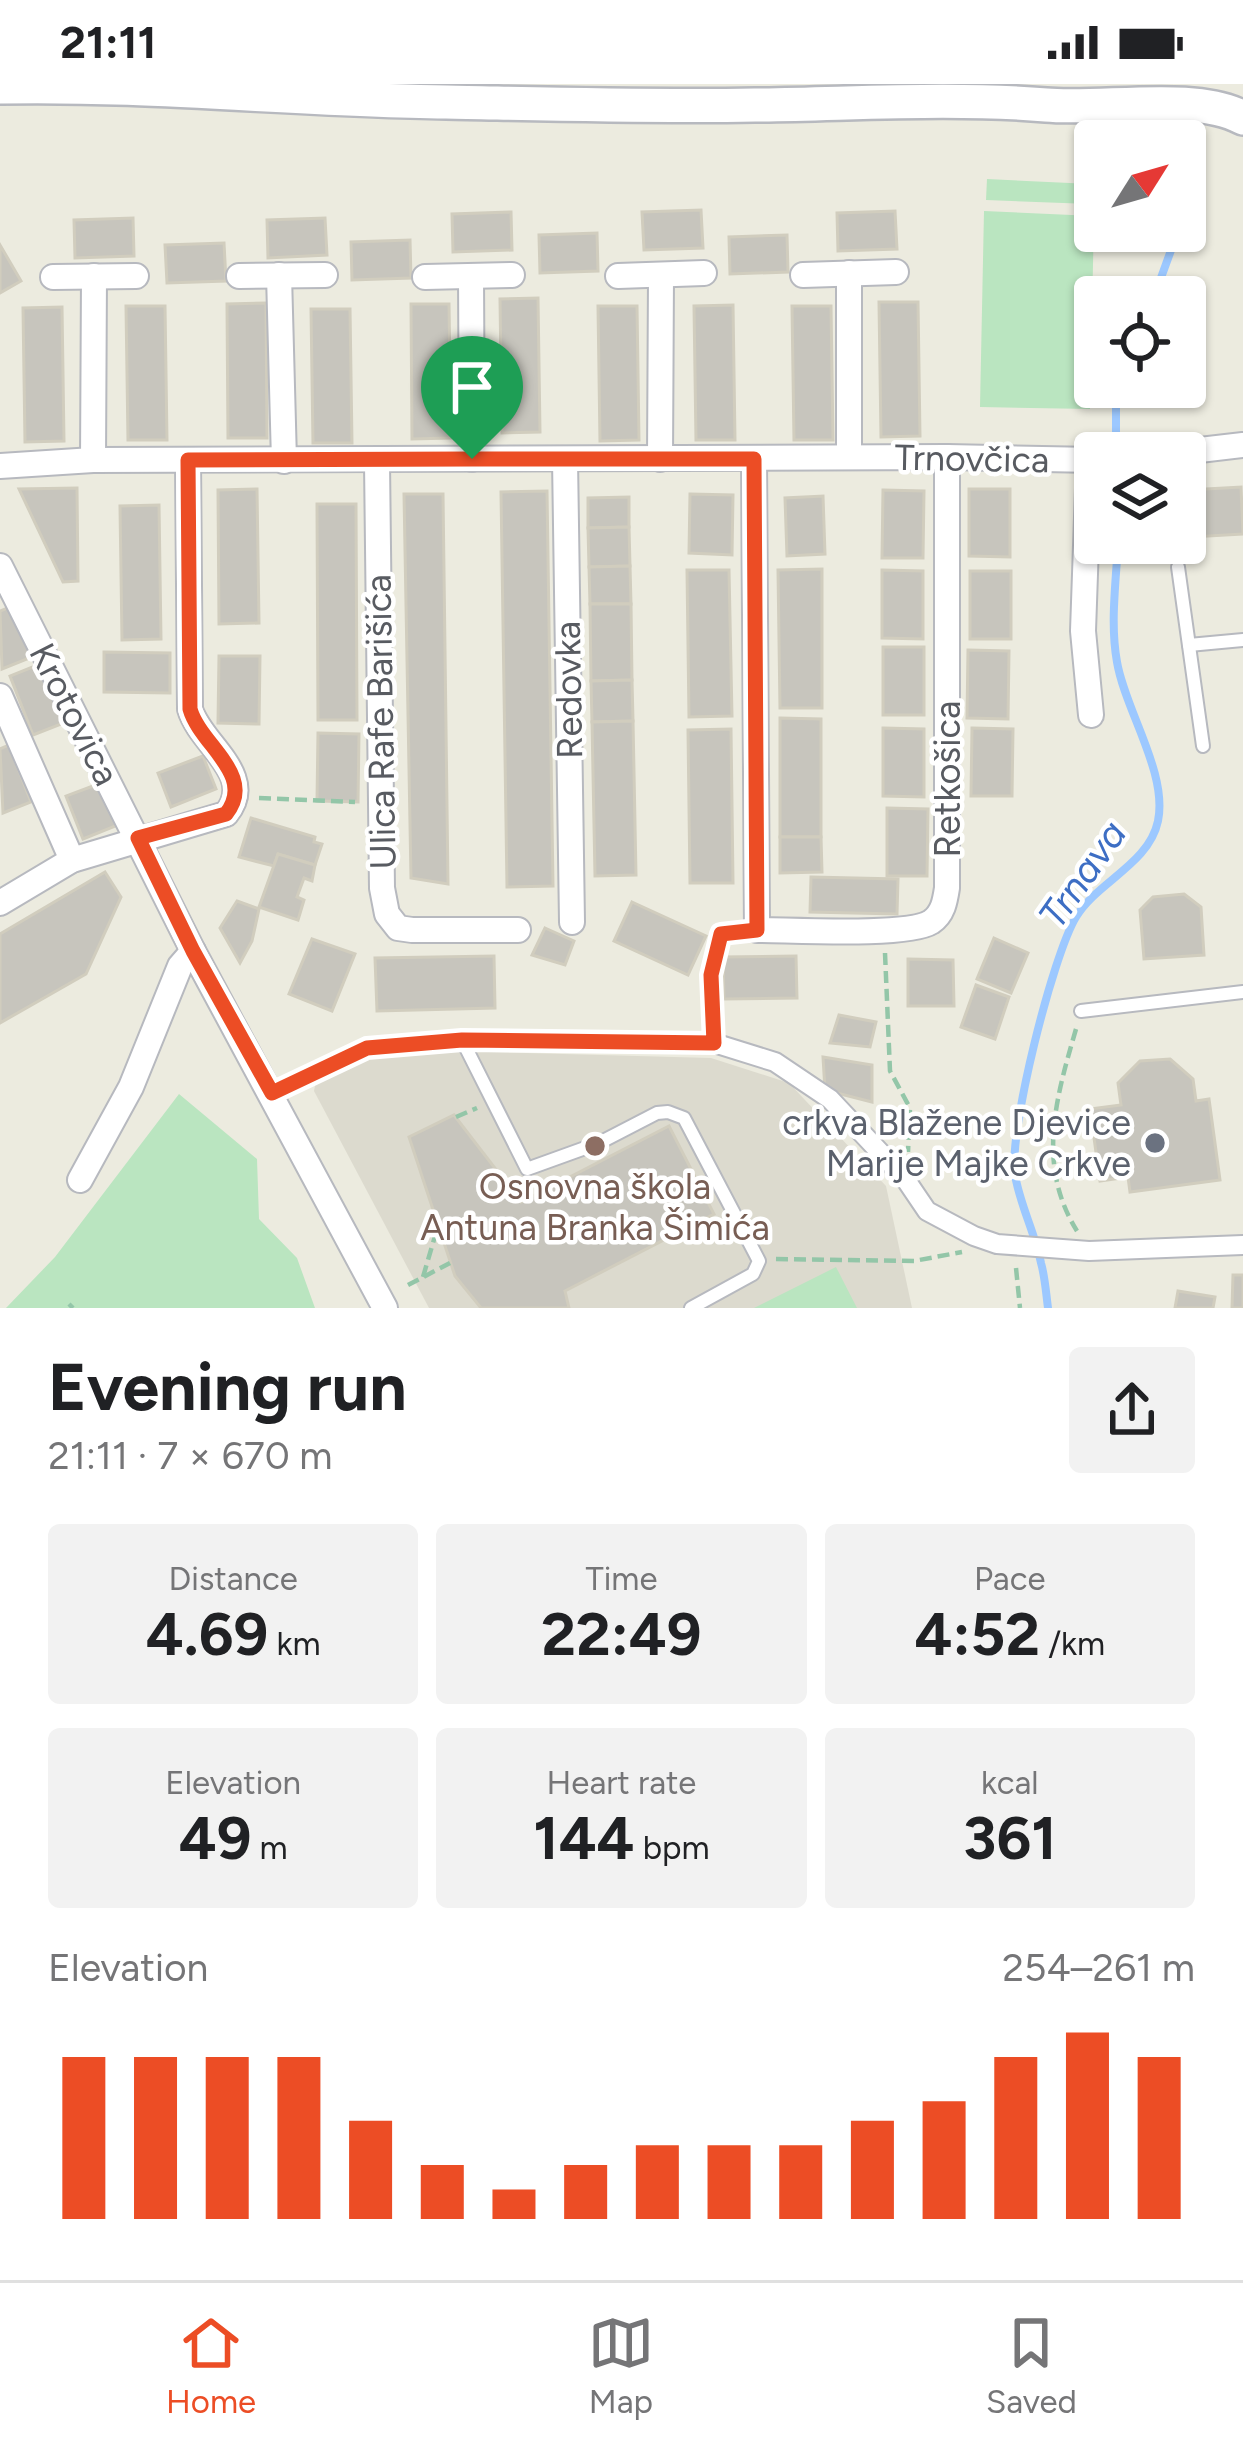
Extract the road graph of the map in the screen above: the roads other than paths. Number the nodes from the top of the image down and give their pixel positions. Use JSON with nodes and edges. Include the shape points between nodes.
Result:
{"nodes":[{"id":1,"x":1177,"y":84,"type":"edge"},
{"id":2,"x":1234,"y":84,"type":"edge"},
{"id":3,"x":0,"y":87,"type":"edge"},
{"id":4,"x":452,"y":93,"type":"edge"},
{"id":5,"x":726,"y":95,"type":"edge"},
{"id":6,"x":1004,"y":101,"type":"junction"},
{"id":7,"x":1243,"y":118,"type":"edge"},
{"id":8,"x":896,"y":272,"type":"dead end"},
{"id":9,"x":704,"y":273,"type":"dead end"},
{"id":10,"x":849,"y":273,"type":"junction"},
{"id":11,"x":279,"y":275,"type":"junction"},
{"id":12,"x":325,"y":275,"type":"dead end"},
{"id":13,"x":512,"y":275,"type":"dead end"},
{"id":14,"x":803,"y":275,"type":"dead end"},
{"id":15,"x":94,"y":276,"type":"junction"},
{"id":16,"x":136,"y":276,"type":"dead end"},
{"id":17,"x":239,"y":276,"type":"dead end"},
{"id":18,"x":618,"y":276,"type":"dead end"},
{"id":19,"x":661,"y":276,"type":"junction"},
{"id":20,"x":53,"y":277,"type":"dead end"},
{"id":21,"x":425,"y":277,"type":"dead end"},
{"id":22,"x":471,"y":277,"type":"junction"},
{"id":23,"x":1243,"y":445,"type":"edge"},
{"id":24,"x":1206,"y":449,"type":"edge"},
{"id":25,"x":849,"y":457,"type":"junction"},
{"id":26,"x":946,"y":457,"type":"junction"},
{"id":27,"x":472,"y":459,"type":"junction"},
{"id":28,"x":565,"y":459,"type":"junction"},
{"id":29,"x":754,"y":459,"type":"junction"},
{"id":30,"x":93,"y":460,"type":"junction"},
{"id":31,"x":188,"y":460,"type":"junction"},
{"id":32,"x":660,"y":460,"type":"junction"},
{"id":33,"x":1074,"y":460,"type":"edge"},
{"id":34,"x":284,"y":461,"type":"junction"},
{"id":35,"x":377,"y":462,"type":"junction"},
{"id":36,"x":0,"y":466,"type":"edge"},
{"id":37,"x":1087,"y":564,"type":"edge"},
{"id":38,"x":0,"y":566,"type":"edge"},
{"id":39,"x":1178,"y":567,"type":"dead end"},
{"id":40,"x":1243,"y":640,"type":"edge"},
{"id":41,"x":1189,"y":645,"type":"junction"},
{"id":42,"x":0,"y":696,"type":"edge"},
{"id":43,"x":1091,"y":715,"type":"dead end"},
{"id":44,"x":1203,"y":746,"type":"dead end"},
{"id":45,"x":138,"y":838,"type":"junction"},
{"id":46,"x":72,"y":860,"type":"junction"},
{"id":47,"x":0,"y":903,"type":"edge"},
{"id":48,"x":572,"y":922,"type":"dead end"},
{"id":49,"x":518,"y":930,"type":"dead end"},
{"id":50,"x":193,"y":951,"type":"junction"},
{"id":51,"x":1243,"y":992,"type":"edge"},
{"id":52,"x":1081,"y":1011,"type":"road end"},
{"id":53,"x":462,"y":1040,"type":"junction"},
{"id":54,"x":272,"y":1093,"type":"junction"},
{"id":55,"x":80,"y":1180,"type":"dead end"},
{"id":56,"x":1243,"y":1245,"type":"edge"},
{"id":57,"x":386,"y":1308,"type":"edge"},
{"id":58,"x":691,"y":1308,"type":"edge"}],
"edges":[{"from":1,"to":6,"type":"street"},
{"from":2,"to":7,"type":"street"},
{"from":3,"to":4,"type":"street"},
{"from":4,"to":5,"type":"street"},
{"from":5,"to":6,"type":"street"},
{"from":6,"to":7,"type":"street","via":[[1206,104]]},
{"from":8,"to":10,"type":"street"},
{"from":9,"to":19,"type":"street"},
{"from":10,"to":14,"type":"street"},
{"from":10,"to":25,"type":"street","name":"Trnovčica"},
{"from":11,"to":12,"type":"street"},
{"from":11,"to":17,"type":"street"},
{"from":11,"to":34,"type":"street"},
{"from":13,"to":22,"type":"street"},
{"from":15,"to":16,"type":"street"},
{"from":15,"to":20,"type":"street"},
{"from":15,"to":30,"type":"street"},
{"from":18,"to":19,"type":"street"},
{"from":19,"to":32,"type":"street"},
{"from":21,"to":22,"type":"street"},
{"from":22,"to":27,"type":"street"},
{"from":23,"to":24,"type":"street"},
{"from":25,"to":26,"type":"street","name":"Trnovčica"},
{"from":25,"to":29,"type":"street","name":"Trnovčica"},
{"from":26,"to":29,"type":"street","name":"Retkošica","via":[[947,888],[931,922],[884,929],[757,930]]},
{"from":26,"to":33,"type":"street","name":"Trnovčica"},
{"from":27,"to":28,"type":"street","name":"Trnovčica"},
{"from":27,"to":35,"type":"street","name":"Trnovčica"},
{"from":28,"to":32,"type":"street","name":"Trnovčica"},
{"from":28,"to":48,"type":"street","name":"Redovka"},
{"from":29,"to":32,"type":"street","name":"Trnovčica"},
{"from":30,"to":31,"type":"street","name":"Trnovčica"},
{"from":30,"to":36,"type":"street","name":"Trnovčica"},
{"from":31,"to":34,"type":"street","name":"Trnovčica"},
{"from":31,"to":45,"type":"street","via":[[190,709],[234,775],[235,799],[226,814]]},
{"from":34,"to":35,"type":"street","name":"Trnovčica"},
{"from":35,"to":49,"type":"street","name":"Ulica Rafe Barišića","via":[[386,914],[398,928]]},
{"from":37,"to":43,"type":"street"},
{"from":38,"to":45,"type":"street","name":"Krotovica"},
{"from":39,"to":41,"type":"lane"},
{"from":40,"to":41,"type":"lane"},
{"from":41,"to":44,"type":"lane"},
{"from":42,"to":46,"type":"street"},
{"from":45,"to":46,"type":"street"},
{"from":45,"to":50,"type":"street","name":"Krotovica"},
{"from":46,"to":47,"type":"street"},
{"from":50,"to":54,"type":"street","name":"Krotovica"},
{"from":50,"to":55,"type":"street"},
{"from":51,"to":52,"type":"lane"},
{"from":53,"to":54,"type":"street","via":[[367,1048]]},
{"from":53,"to":56,"type":"street","via":[[714,1043],[775,1062],[830,1100],[927,1211],[1009,1245]]},
{"from":53,"to":58,"type":"lane","via":[[527,1169],[657,1113],[684,1118],[759,1261],[754,1274]]},
{"from":54,"to":57,"type":"street","name":"Krotovica"}]}
